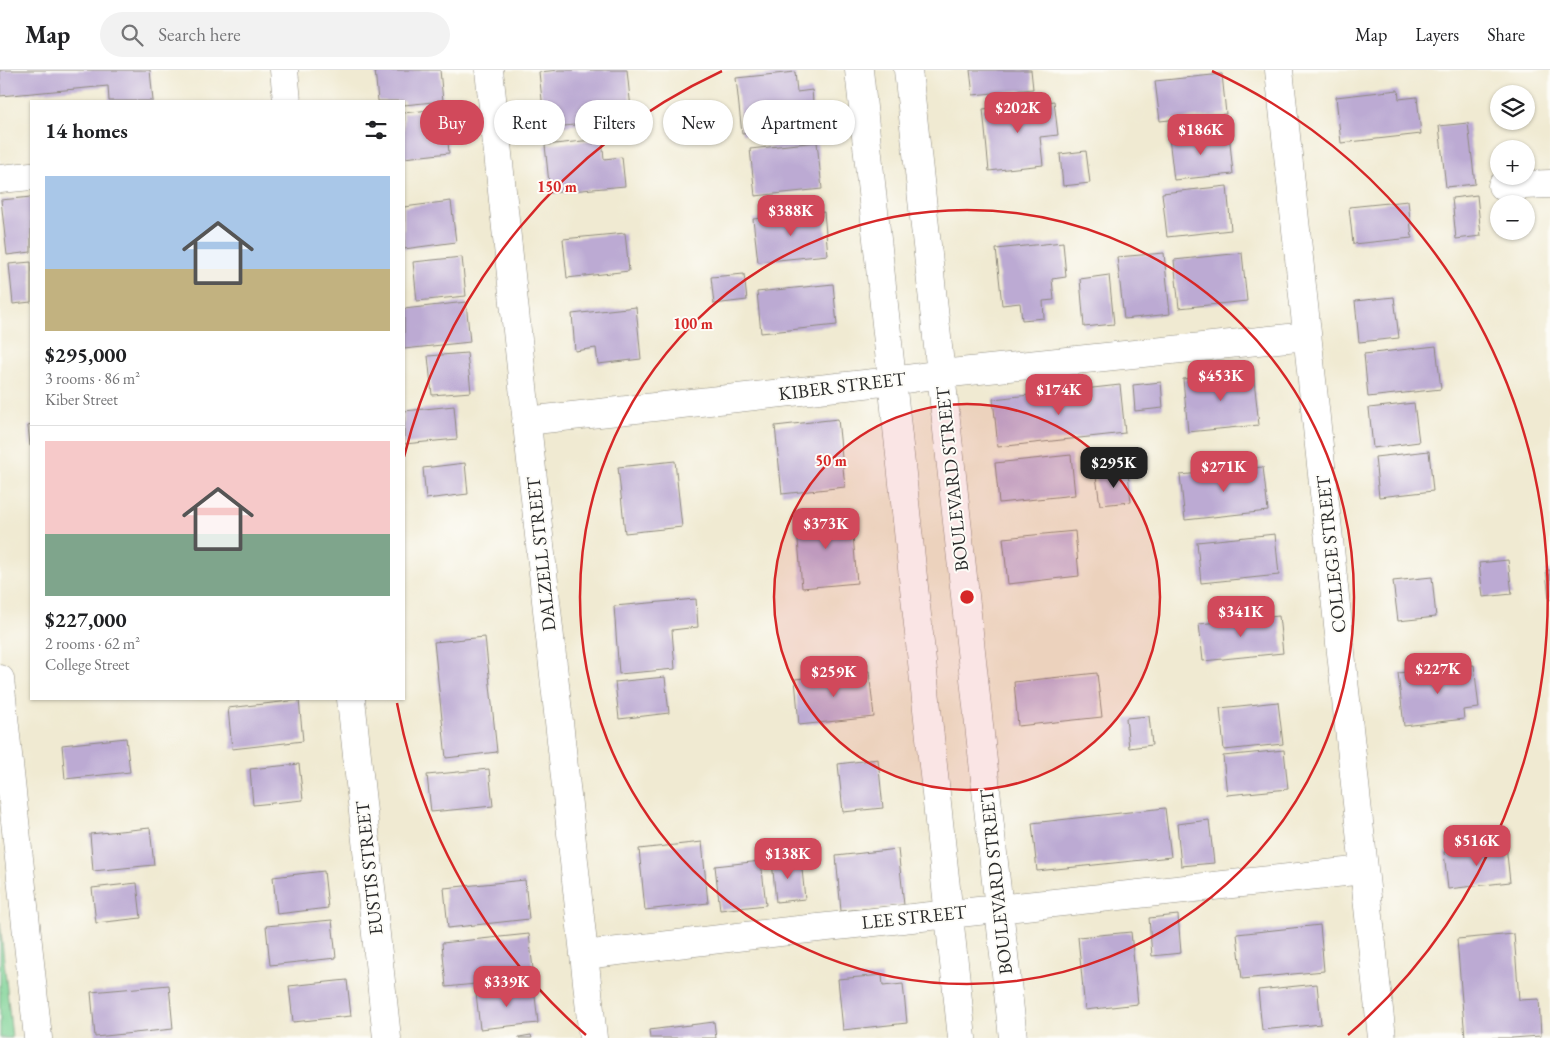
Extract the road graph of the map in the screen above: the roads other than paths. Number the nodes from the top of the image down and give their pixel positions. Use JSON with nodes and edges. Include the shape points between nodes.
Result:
{"nodes":[{"id":1,"x":284,"y":70,"type":"edge"},
{"id":2,"x":489,"y":70,"type":"edge"},
{"id":3,"x":859,"y":70,"type":"edge"},
{"id":4,"x":908,"y":70,"type":"edge"},
{"id":5,"x":1279,"y":70,"type":"edge"},
{"id":6,"x":287,"y":100,"type":"edge"},
{"id":7,"x":30,"y":176,"type":"edge"},
{"id":8,"x":0,"y":179,"type":"edge"},
{"id":9,"x":1550,"y":184,"type":"edge"},
{"id":10,"x":1502,"y":186,"type":"dead end"},
{"id":11,"x":1307,"y":336,"type":"junction"},
{"id":12,"x":941,"y":374,"type":"junction"},
{"id":13,"x":892,"y":381,"type":"junction"},
{"id":14,"x":526,"y":421,"type":"junction"},
{"id":15,"x":0,"y":679,"type":"edge"},
{"id":16,"x":351,"y":700,"type":"edge"},
{"id":17,"x":8,"y":819,"type":"edge"},
{"id":18,"x":1364,"y":870,"type":"junction"},
{"id":19,"x":999,"y":908,"type":"junction"},
{"id":20,"x":949,"y":914,"type":"junction"},
{"id":21,"x":584,"y":955,"type":"junction"},
{"id":22,"x":38,"y":1038,"type":"edge"},
{"id":23,"x":387,"y":1038,"type":"edge"},
{"id":24,"x":593,"y":1038,"type":"edge"},
{"id":25,"x":962,"y":1038,"type":"edge"},
{"id":26,"x":1013,"y":1038,"type":"edge"},
{"id":27,"x":1382,"y":1038,"type":"edge"}],
"edges":[{"from":1,"to":6,"type":"street"},
{"from":2,"to":14,"type":"street","name":"DALZELL STREET"},
{"from":3,"to":13,"type":"street"},
{"from":4,"to":12,"type":"street","name":"BOULEVARD STREET"},
{"from":5,"to":11,"type":"street","name":"COLLEGE STREET"},
{"from":7,"to":8,"type":"street"},
{"from":9,"to":10,"type":"street"},
{"from":11,"to":12,"type":"street","name":"KIBER STREET"},
{"from":11,"to":18,"type":"street","name":"COLLEGE STREET"},
{"from":12,"to":13,"type":"street","name":"KIBER STREET"},
{"from":12,"to":19,"type":"street","name":"BOULEVARD STREET"},
{"from":13,"to":14,"type":"street","name":"KIBER STREET"},
{"from":13,"to":20,"type":"street"},
{"from":14,"to":21,"type":"street","name":"DALZELL STREET"},
{"from":15,"to":17,"type":"street"},
{"from":16,"to":23,"type":"street","name":"EUSTIS STREET"},
{"from":17,"to":22,"type":"street"},
{"from":18,"to":19,"type":"street","name":"LEE STREET"},
{"from":18,"to":27,"type":"street","name":"COLLEGE STREET"},
{"from":19,"to":20,"type":"street","name":"LEE STREET"},
{"from":19,"to":26,"type":"street","name":"BOULEVARD STREET"},
{"from":20,"to":21,"type":"street","name":"LEE STREET"},
{"from":20,"to":25,"type":"street"},
{"from":21,"to":24,"type":"street","name":"DALZELL STREET"}]}
